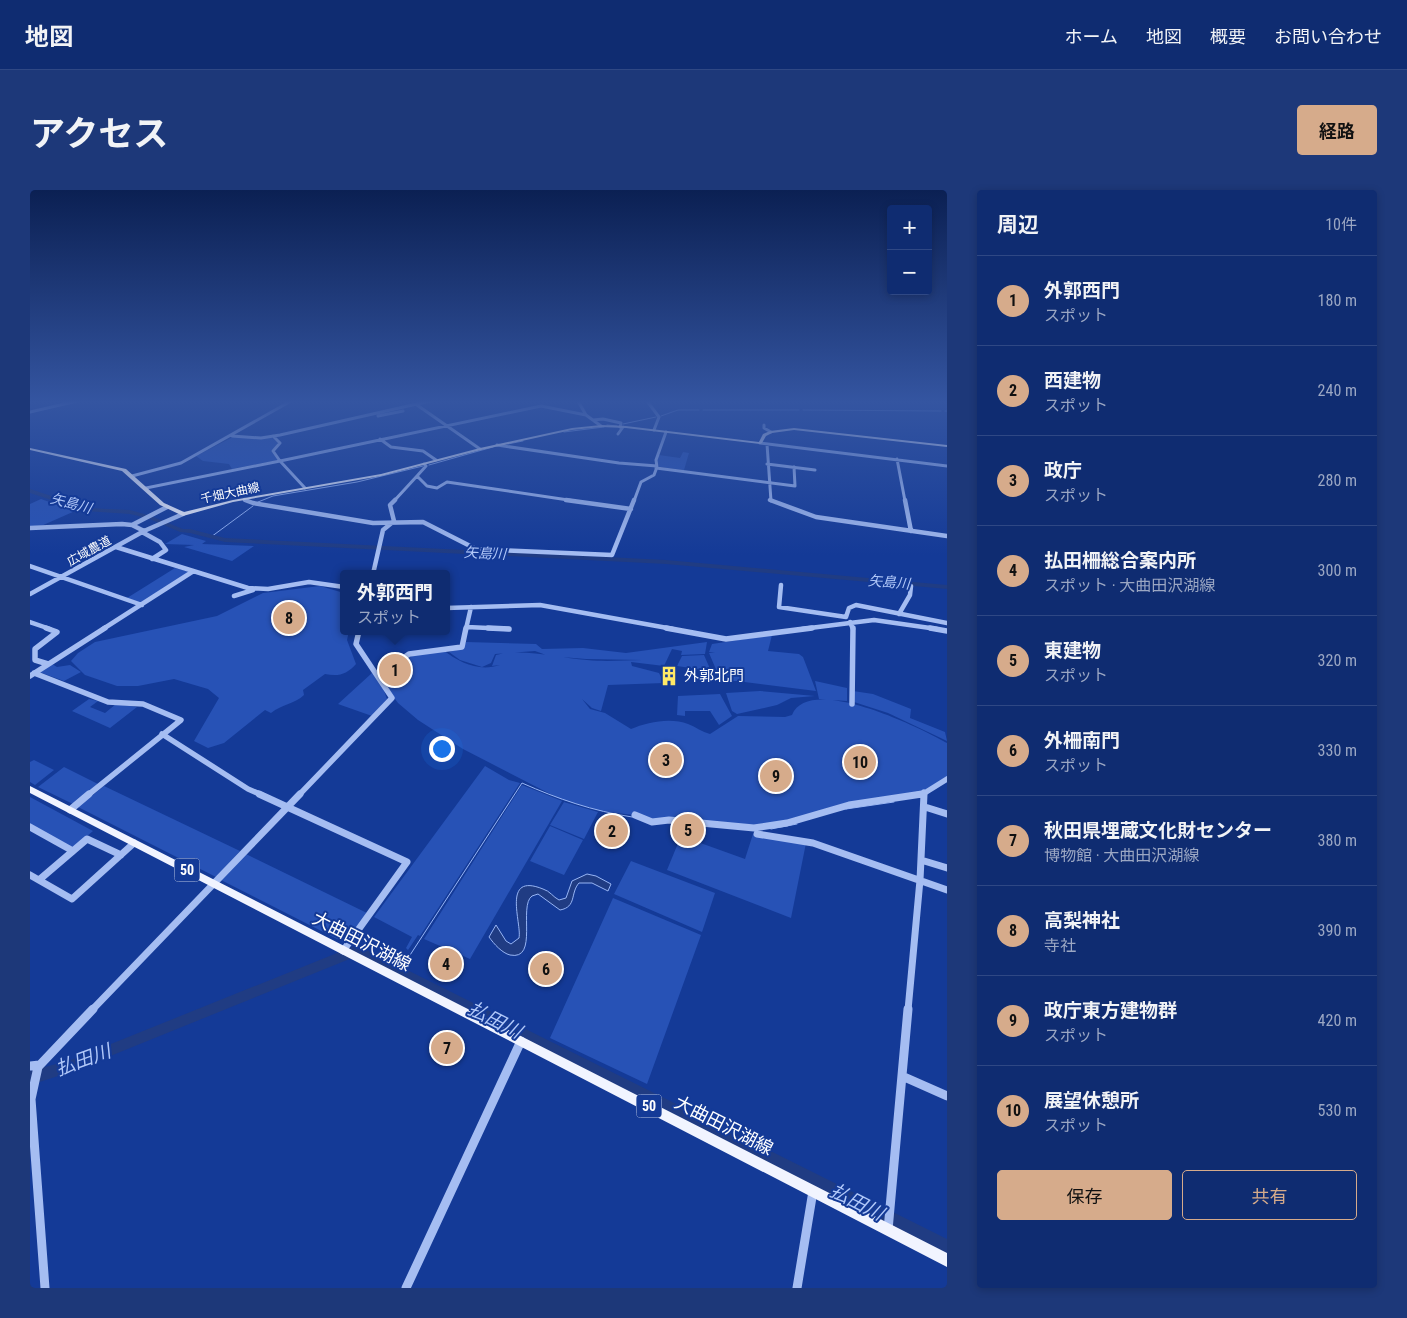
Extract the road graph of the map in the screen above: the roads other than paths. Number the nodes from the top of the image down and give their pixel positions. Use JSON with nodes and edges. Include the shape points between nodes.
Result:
{"nodes":[{"id":1,"x":44,"y":452,"type":"edge"},
{"id":2,"x":201,"y":452,"type":"edge"},
{"id":3,"x":273,"y":452,"type":"edge"},
{"id":4,"x":317,"y":452,"type":"edge"},
{"id":5,"x":425,"y":452,"type":"edge"},
{"id":6,"x":467,"y":452,"type":"edge"},
{"id":7,"x":546,"y":452,"type":"edge"},
{"id":8,"x":659,"y":452,"type":"edge"},
{"id":9,"x":767,"y":452,"type":"edge"},
{"id":10,"x":838,"y":452,"type":"edge"},
{"id":11,"x":897,"y":459,"type":"junction"},
{"id":12,"x":280,"y":460,"type":"junction"},
{"id":13,"x":436,"y":460,"type":"junction"},
{"id":14,"x":424,"y":464,"type":"junction"},
{"id":15,"x":768,"y":464,"type":"junction"},
{"id":16,"x":947,"y":466,"type":"edge"},
{"id":17,"x":656,"y":467,"type":"junction"},
{"id":18,"x":794,"y":467,"type":"junction"},
{"id":19,"x":815,"y":470,"type":"dead end"},
{"id":20,"x":132,"y":476,"type":"junction"},
{"id":21,"x":417,"y":476,"type":"junction"},
{"id":22,"x":768,"y":483,"type":"junction"},
{"id":23,"x":146,"y":488,"type":"junction"},
{"id":24,"x":306,"y":488,"type":"junction"},
{"id":25,"x":245,"y":499,"type":"junction"},
{"id":26,"x":769,"y":500,"type":"junction"},
{"id":27,"x":764,"y":504,"type":"dead end"},
{"id":28,"x":167,"y":507,"type":"junction"},
{"id":29,"x":631,"y":509,"type":"junction"},
{"id":30,"x":182,"y":514,"type":"junction"},
{"id":31,"x":394,"y":521,"type":"junction"},
{"id":32,"x":132,"y":525,"type":"junction"},
{"id":33,"x":30,"y":528,"type":"edge"},
{"id":34,"x":911,"y":531,"type":"junction"},
{"id":35,"x":143,"y":532,"type":"junction"},
{"id":36,"x":947,"y":536,"type":"edge"},
{"id":37,"x":116,"y":547,"type":"junction"},
{"id":38,"x":152,"y":559,"type":"junction"},
{"id":39,"x":30,"y":566,"type":"edge"},
{"id":40,"x":374,"y":570,"type":"edge"},
{"id":41,"x":192,"y":572,"type":"junction"},
{"id":42,"x":62,"y":577,"type":"junction"},
{"id":43,"x":781,"y":584,"type":"dead end"},
{"id":44,"x":340,"y":586,"type":"edge"},
{"id":45,"x":911,"y":586,"type":"dead end"},
{"id":46,"x":255,"y":589,"type":"junction"},
{"id":47,"x":30,"y":594,"type":"edge"},
{"id":48,"x":234,"y":596,"type":"dead end"},
{"id":49,"x":142,"y":604,"type":"junction"},
{"id":50,"x":471,"y":607,"type":"junction"},
{"id":51,"x":450,"y":608,"type":"edge"},
{"id":52,"x":899,"y":614,"type":"junction"},
{"id":53,"x":846,"y":616,"type":"junction"},
{"id":54,"x":30,"y":622,"type":"edge"},
{"id":55,"x":947,"y":623,"type":"edge"},
{"id":56,"x":852,"y":624,"type":"junction"},
{"id":57,"x":467,"y":627,"type":"junction"},
{"id":58,"x":510,"y":629,"type":"dead end"},
{"id":59,"x":947,"y":631,"type":"edge"},
{"id":60,"x":358,"y":635,"type":"edge"},
{"id":61,"x":48,"y":664,"type":"junction"},
{"id":62,"x":32,"y":674,"type":"edge"},
{"id":63,"x":378,"y":676,"type":"junction"},
{"id":64,"x":852,"y":704,"type":"dead end"},
{"id":65,"x":162,"y":734,"type":"junction"},
{"id":66,"x":947,"y":779,"type":"edge"},
{"id":67,"x":30,"y":790,"type":"edge"},
{"id":68,"x":924,"y":792,"type":"junction"},
{"id":69,"x":288,"y":807,"type":"junction"},
{"id":70,"x":925,"y":807,"type":"junction"},
{"id":71,"x":70,"y":810,"type":"junction"},
{"id":72,"x":947,"y":814,"type":"edge"},
{"id":73,"x":635,"y":816,"type":"dead end"},
{"id":74,"x":30,"y":827,"type":"edge"},
{"id":75,"x":757,"y":834,"type":"dead end"},
{"id":76,"x":134,"y":843,"type":"junction"},
{"id":77,"x":73,"y":851,"type":"junction"},
{"id":78,"x":121,"y":856,"type":"junction"},
{"id":79,"x":922,"y":860,"type":"junction"},
{"id":80,"x":947,"y":868,"type":"edge"},
{"id":81,"x":30,"y":875,"type":"edge"},
{"id":82,"x":39,"y":880,"type":"junction"},
{"id":83,"x":920,"y":880,"type":"junction"},
{"id":84,"x":212,"y":884,"type":"junction"},
{"id":85,"x":947,"y":890,"type":"edge"},
{"id":86,"x":345,"y":953,"type":"junction"},
{"id":87,"x":521,"y":1041,"type":"junction"},
{"id":88,"x":36,"y":1066,"type":"edge"},
{"id":89,"x":902,"y":1076,"type":"junction"},
{"id":90,"x":947,"y":1096,"type":"edge"},
{"id":91,"x":813,"y":1190,"type":"junction"},
{"id":92,"x":888,"y":1230,"type":"junction"},
{"id":93,"x":947,"y":1260,"type":"edge"},
{"id":94,"x":45,"y":1288,"type":"edge"},
{"id":95,"x":406,"y":1288,"type":"edge"},
{"id":96,"x":797,"y":1288,"type":"edge"}],
"edges":[{"from":1,"to":20,"type":"main road","name":"千畑大曲線","via":[[119,469]]},
{"from":2,"to":20,"type":"street","via":[[180,463]]},
{"from":3,"to":12,"type":"street"},
{"from":4,"to":12,"type":"street"},
{"from":5,"to":13,"type":"street"},
{"from":6,"to":13,"type":"main road","name":"千畑大曲線"},
{"from":7,"to":17,"type":"street"},
{"from":8,"to":17,"type":"street"},
{"from":9,"to":15,"type":"street"},
{"from":10,"to":11,"type":"street"},
{"from":11,"to":16,"type":"street"},
{"from":11,"to":34,"type":"street"},
{"from":12,"to":23,"type":"street"},
{"from":12,"to":24,"type":"street"},
{"from":13,"to":14,"type":"main road","name":"千畑大曲線"},
{"from":14,"to":21,"type":"street","via":[[426,466]]},
{"from":14,"to":24,"type":"main road","name":"千畑大曲線"},
{"from":15,"to":18,"type":"street"},
{"from":15,"to":22,"type":"street"},
{"from":17,"to":22,"type":"street"},
{"from":17,"to":29,"type":"street","via":[[654,475],[641,482]]},
{"from":18,"to":19,"type":"street"},
{"from":18,"to":22,"type":"street","via":[[795,486]]},
{"from":20,"to":23,"type":"main road","name":"千畑大曲線"},
{"from":21,"to":29,"type":"street","via":[[427,486],[437,488],[447,482]]},
{"from":21,"to":31,"type":"street","via":[[390,505]]},
{"from":22,"to":26,"type":"street"},
{"from":23,"to":28,"type":"main road","name":"千畑大曲線"},
{"from":24,"to":25,"type":"main road","name":"千畑大曲線"},
{"from":25,"to":30,"type":"main road","name":"千畑大曲線"},
{"from":25,"to":31,"type":"street","via":[[256,504],[372,523]]},
{"from":26,"to":27,"type":"street"},
{"from":26,"to":34,"type":"street","via":[[816,517]]},
{"from":28,"to":30,"type":"main road","name":"千畑大曲線"},
{"from":28,"to":32,"type":"street"},
{"from":29,"to":31,"type":"street","via":[[612,555],[476,549],[426,523]]},
{"from":30,"to":35,"type":"street","name":"広域農道"},
{"from":31,"to":40,"type":"street","via":[[384,529]]},
{"from":32,"to":33,"type":"street"},
{"from":32,"to":35,"type":"street"},
{"from":34,"to":36,"type":"street"},
{"from":35,"to":37,"type":"street","name":"広域農道"},
{"from":35,"to":38,"type":"street","via":[[160,542],[166,550]]},
{"from":37,"to":38,"type":"street"},
{"from":37,"to":42,"type":"street","name":"広域農道"},
{"from":38,"to":41,"type":"street"},
{"from":39,"to":42,"type":"street"},
{"from":41,"to":46,"type":"street"},
{"from":41,"to":49,"type":"street"},
{"from":42,"to":47,"type":"street","name":"広域農道"},
{"from":42,"to":49,"type":"street"},
{"from":43,"to":53,"type":"street","via":[[779,607]]},
{"from":44,"to":46,"type":"street","via":[[309,582]]},
{"from":45,"to":52,"type":"street","via":[[910,595]]},
{"from":46,"to":48,"type":"street"},
{"from":49,"to":61,"type":"street"},
{"from":50,"to":51,"type":"street"},
{"from":50,"to":56,"type":"street","via":[[540,605],[726,639]]},
{"from":50,"to":57,"type":"street"},
{"from":52,"to":53,"type":"street","via":[[856,605],[849,608]]},
{"from":52,"to":55,"type":"street"},
{"from":53,"to":56,"type":"street"},
{"from":54,"to":61,"type":"street","via":[[57,632],[36,649],[35,660]]},
{"from":56,"to":59,"type":"street","via":[[885,620]]},
{"from":56,"to":64,"type":"street"},
{"from":57,"to":58,"type":"street"},
{"from":57,"to":63,"type":"street","via":[[462,647],[409,654]]},
{"from":60,"to":63,"type":"street","via":[[356,644]]},
{"from":61,"to":62,"type":"street"},
{"from":62,"to":65,"type":"street","via":[[108,702],[143,704],[181,720]]},
{"from":63,"to":69,"type":"street","via":[[392,698]]},
{"from":65,"to":69,"type":"street","via":[[248,789]]},
{"from":65,"to":71,"type":"street"},
{"from":66,"to":68,"type":"street"},
{"from":67,"to":71,"type":"main road","name":"大曲田沢湖線","number":"50"},
{"from":68,"to":70,"type":"street"},
{"from":68,"to":73,"type":"street","via":[[849,805],[787,823],[754,828],[669,820],[652,822]]},
{"from":69,"to":84,"type":"street"},
{"from":69,"to":86,"type":"street","via":[[407,862]]},
{"from":70,"to":72,"type":"street"},
{"from":70,"to":79,"type":"street"},
{"from":71,"to":76,"type":"main road","name":"大曲田沢湖線","number":"50"},
{"from":74,"to":77,"type":"street"},
{"from":75,"to":83,"type":"street","via":[[814,843]]},
{"from":76,"to":78,"type":"street"},
{"from":76,"to":84,"type":"main road","name":"大曲田沢湖線","number":"50"},
{"from":77,"to":78,"type":"street","via":[[87,839]]},
{"from":77,"to":82,"type":"street"},
{"from":78,"to":82,"type":"street","via":[[72,899]]},
{"from":79,"to":80,"type":"street"},
{"from":79,"to":83,"type":"street"},
{"from":81,"to":82,"type":"street"},
{"from":83,"to":85,"type":"street"},
{"from":83,"to":89,"type":"street"},
{"from":84,"to":86,"type":"main road","name":"大曲田沢湖線","number":"50"},
{"from":84,"to":88,"type":"street"},
{"from":86,"to":87,"type":"main road","name":"大曲田沢湖線","number":"50"},
{"from":87,"to":91,"type":"main road","name":"大曲田沢湖線","number":"50"},
{"from":87,"to":95,"type":"street"},
{"from":88,"to":94,"type":"street","via":[[36,1085],[31,1099]]},
{"from":89,"to":90,"type":"street"},
{"from":89,"to":92,"type":"street"},
{"from":91,"to":92,"type":"main road","name":"大曲田沢湖線","number":"50"},
{"from":91,"to":96,"type":"street"},
{"from":92,"to":93,"type":"main road","name":"大曲田沢湖線","number":"50"}]}
